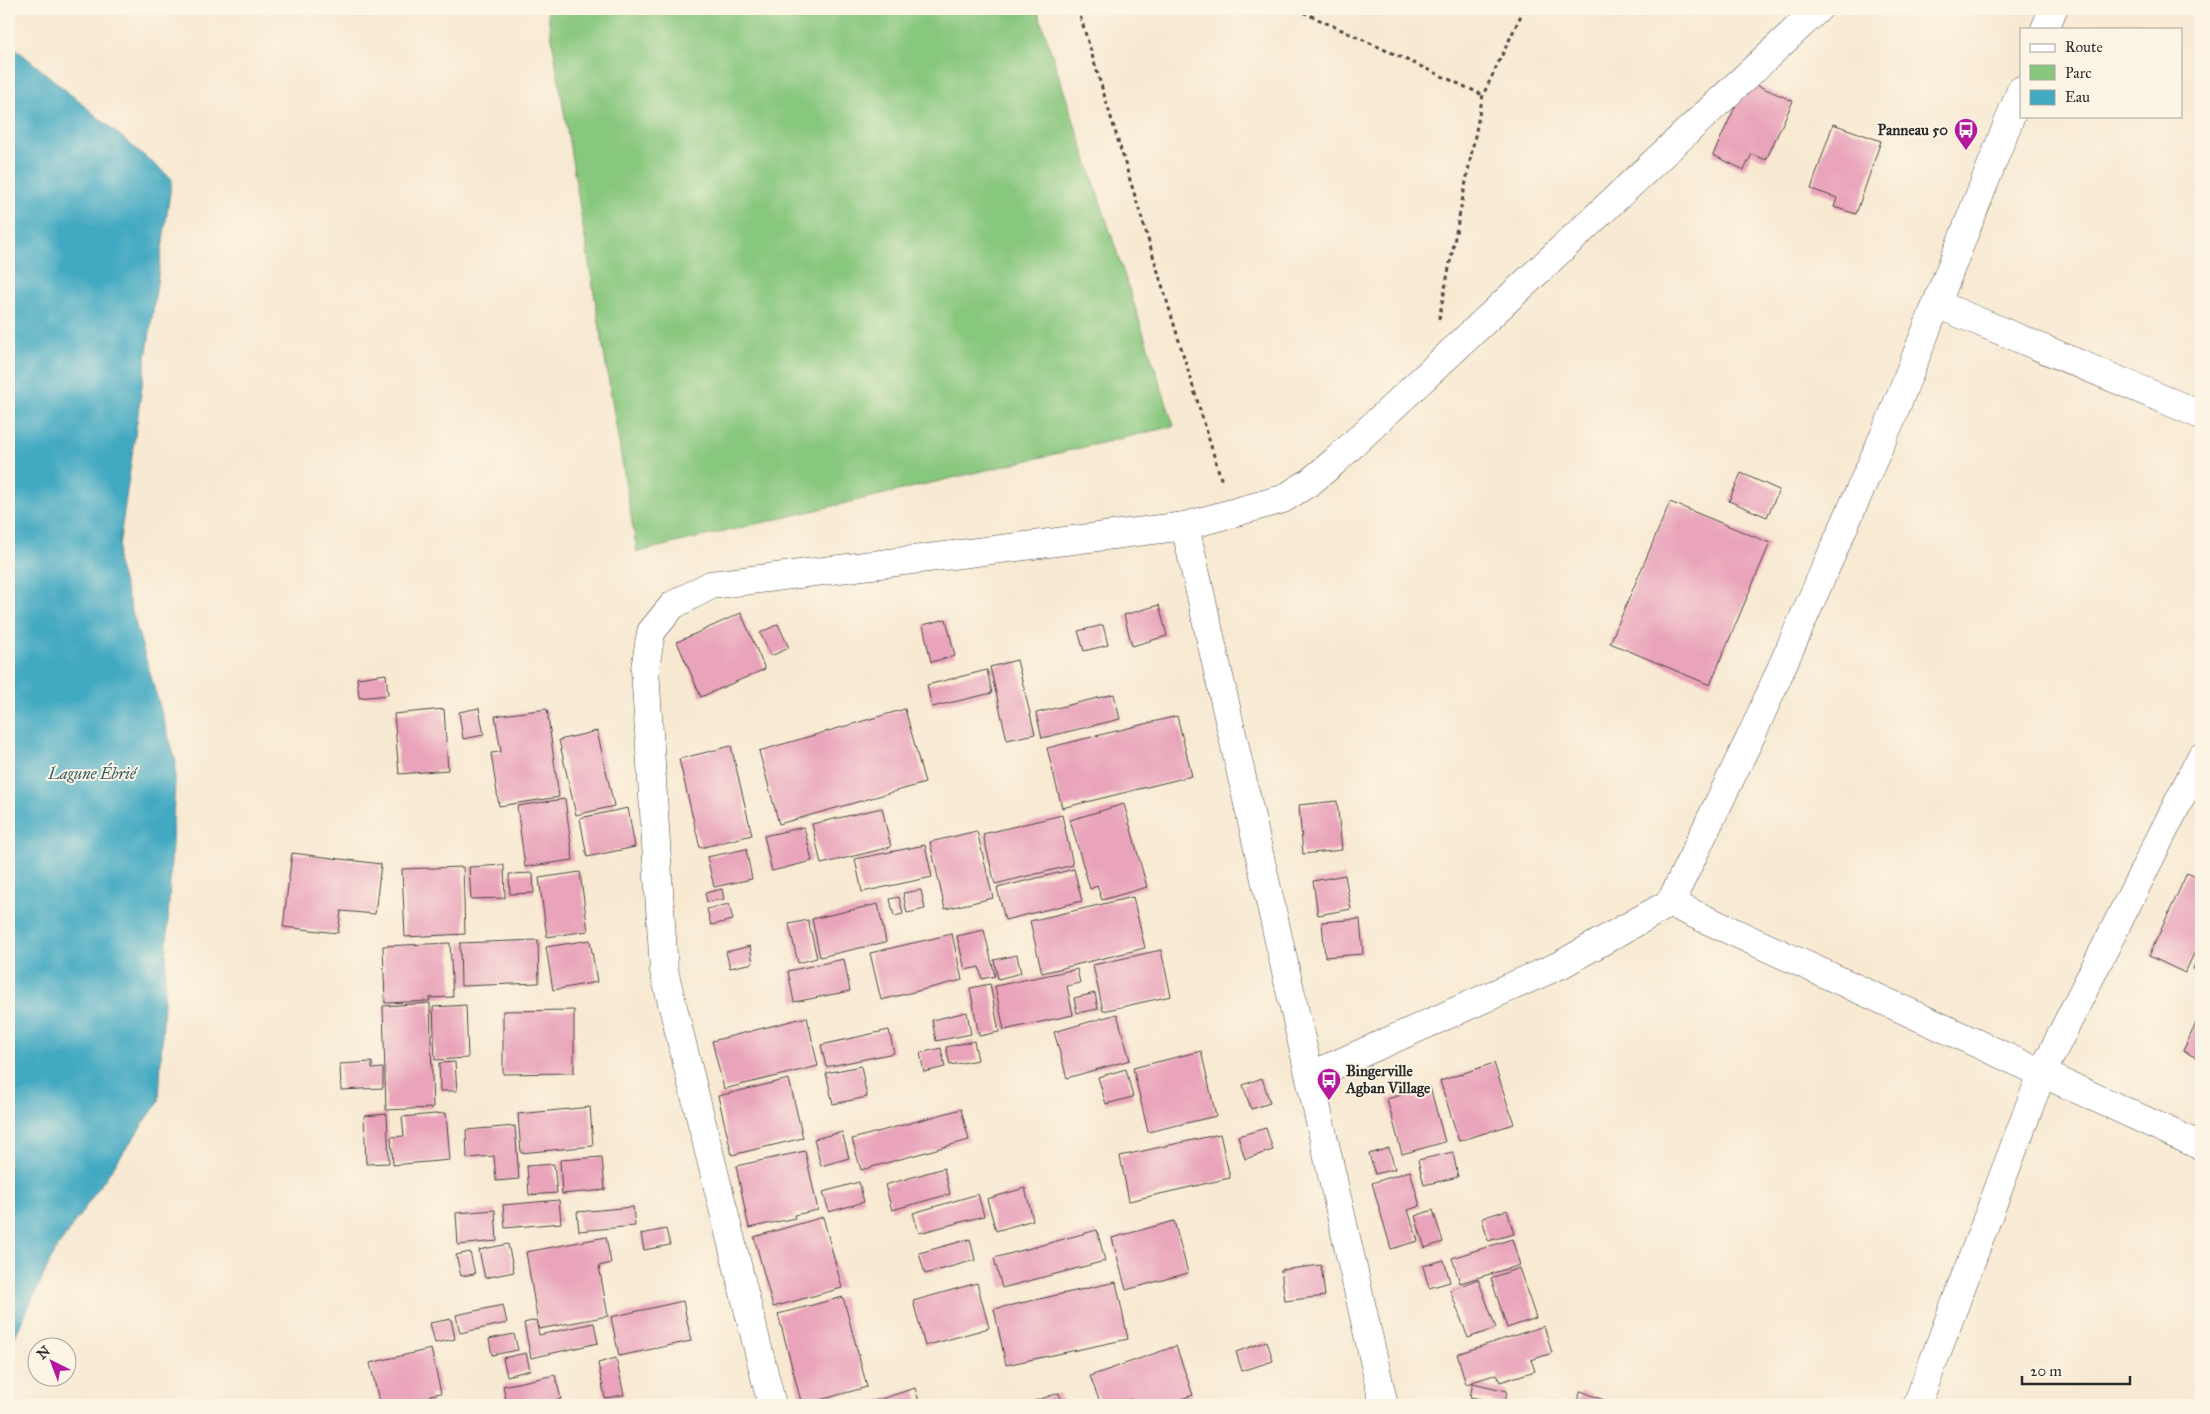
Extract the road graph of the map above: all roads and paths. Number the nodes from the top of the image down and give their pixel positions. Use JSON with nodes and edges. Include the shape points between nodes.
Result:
{"nodes":[{"id":1,"x":1078,"y":9,"type":"edge"},
{"id":2,"x":1296,"y":9,"type":"edge"},
{"id":3,"x":1524,"y":9,"type":"edge"},
{"id":4,"x":1818,"y":9,"type":"edge"},
{"id":5,"x":2053,"y":9,"type":"edge"},
{"id":6,"x":2045,"y":28,"type":"edge"},
{"id":7,"x":2020,"y":93,"type":"edge"},
{"id":8,"x":1483,"y":95,"type":"junction"},
{"id":9,"x":1937,"y":304,"type":"junction"},
{"id":10,"x":1438,"y":325,"type":"dead end"},
{"id":11,"x":2201,"y":415,"type":"edge"},
{"id":12,"x":1231,"y":514,"type":"junction"},
{"id":13,"x":1185,"y":526,"type":"junction"},
{"id":14,"x":2201,"y":757,"type":"edge"},
{"id":15,"x":1670,"y":903,"type":"junction"},
{"id":16,"x":2042,"y":1074,"type":"junction"},
{"id":17,"x":1310,"y":1076,"type":"junction"},
{"id":18,"x":2201,"y":1146,"type":"edge"},
{"id":19,"x":772,"y":1405,"type":"edge"},
{"id":20,"x":1384,"y":1405,"type":"edge"},
{"id":21,"x":1917,"y":1405,"type":"edge"}],
"edges":[{"from":1,"to":12,"type":"path"},
{"from":2,"to":8,"type":"path"},
{"from":3,"to":8,"type":"path"},
{"from":4,"to":12,"type":"street","via":[[1334,462],[1283,499]]},
{"from":5,"to":6,"type":"street"},
{"from":7,"to":9,"type":"street"},
{"from":8,"to":10,"type":"path"},
{"from":9,"to":11,"type":"street"},
{"from":9,"to":15,"type":"street","via":[[1890,422],[1753,732]]},
{"from":12,"to":13,"type":"street"},
{"from":13,"to":17,"type":"street"},
{"from":13,"to":19,"type":"street","via":[[711,585],[672,606],[651,632],[645,670],[664,972]]},
{"from":14,"to":16,"type":"street"},
{"from":15,"to":16,"type":"street"},
{"from":15,"to":17,"type":"street","via":[[1560,965]]},
{"from":16,"to":18,"type":"street"},
{"from":16,"to":21,"type":"street"},
{"from":17,"to":20,"type":"street"}]}
